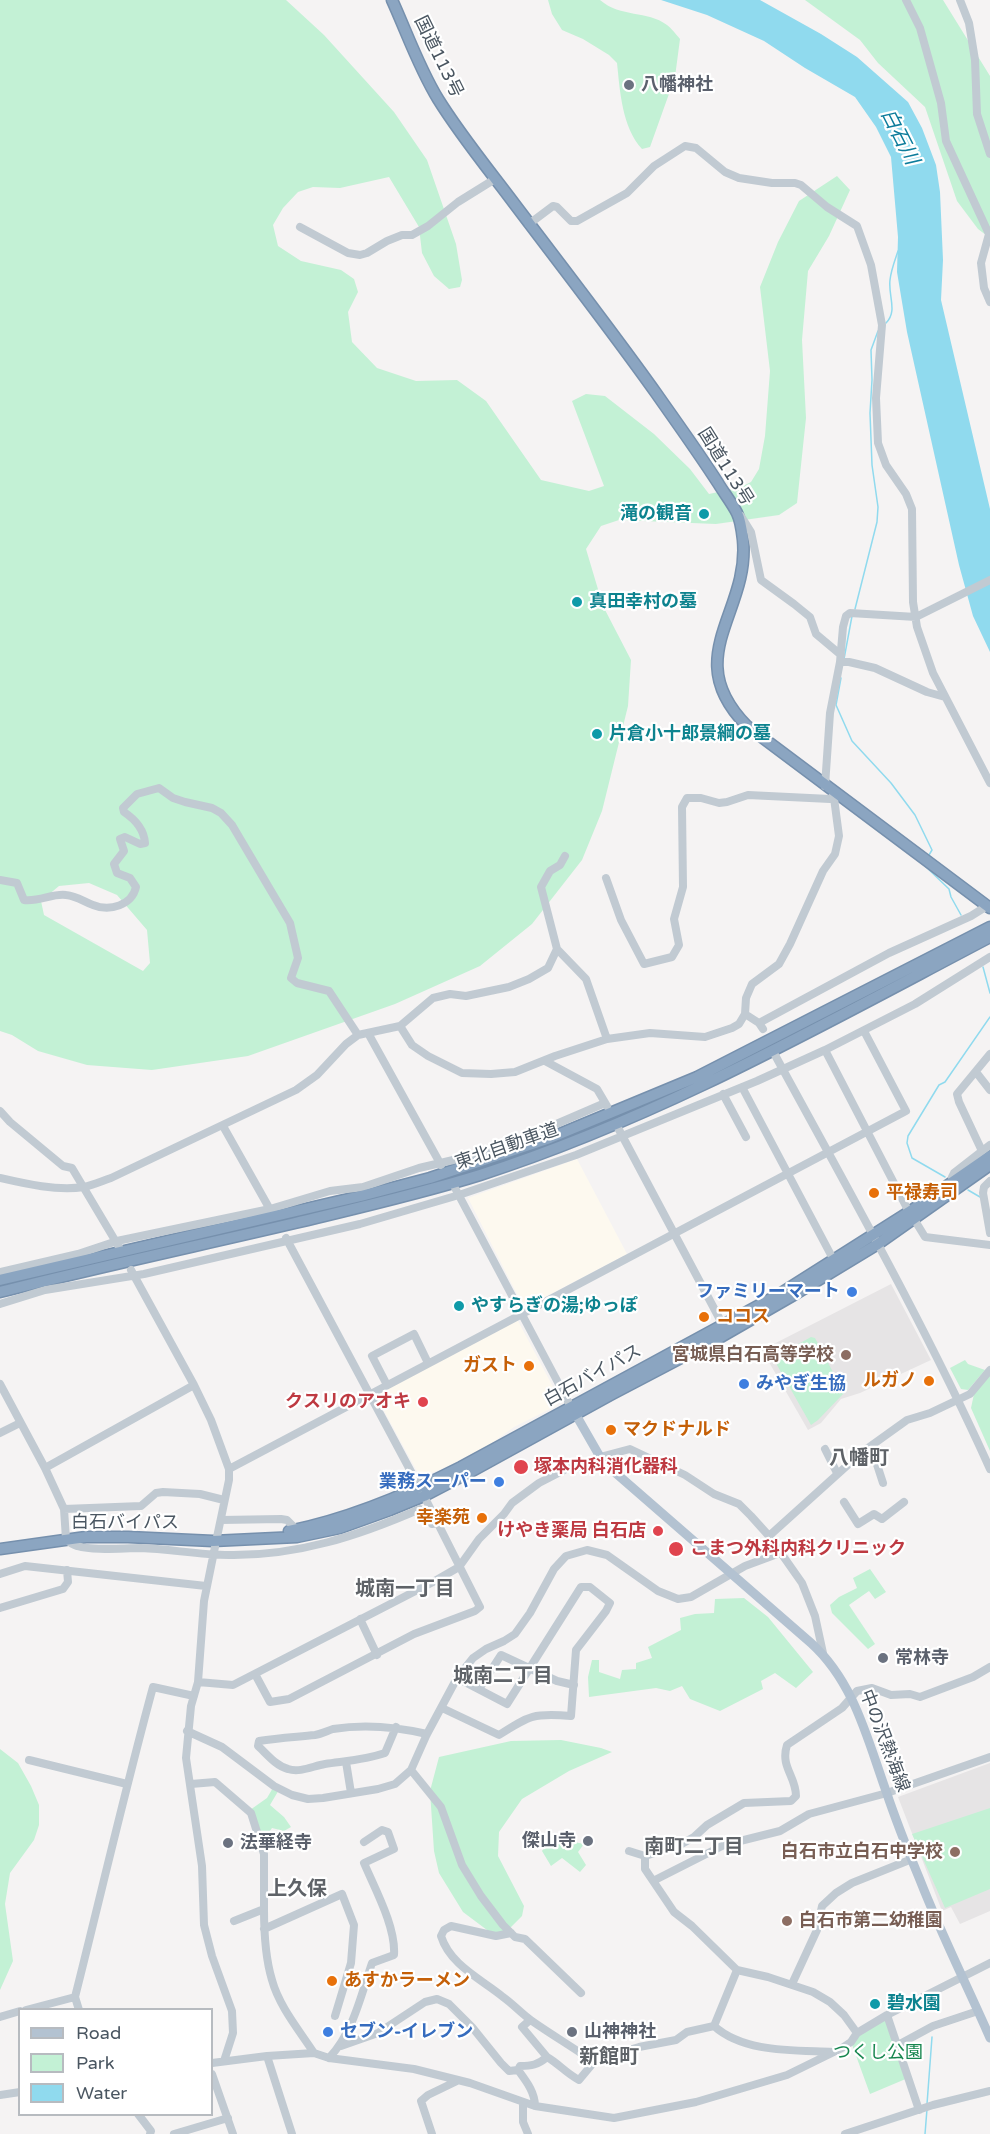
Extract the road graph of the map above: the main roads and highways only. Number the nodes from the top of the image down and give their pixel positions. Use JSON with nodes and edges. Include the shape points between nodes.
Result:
{"nodes":[{"id":1,"x":392,"y":0,"type":"edge"},
{"id":2,"x":988,"y":907,"type":"edge"},
{"id":3,"x":990,"y":927,"type":"edge"},
{"id":4,"x":990,"y":937,"type":"edge"},
{"id":5,"x":986,"y":1153,"type":"edge"},
{"id":6,"x":990,"y":1165,"type":"edge"},
{"id":7,"x":912,"y":1215,"type":"junction"},
{"id":8,"x":0,"y":1280,"type":"edge"},
{"id":9,"x":0,"y":1292,"type":"edge"},
{"id":10,"x":573,"y":1411,"type":"junction"},
{"id":11,"x":422,"y":1492,"type":"junction"},
{"id":12,"x":250,"y":1539,"type":"junction"},
{"id":13,"x":0,"y":1549,"type":"edge"},
{"id":14,"x":990,"y":2038,"type":"edge"}],
"edges":[{"from":1,"to":2,"type":"highway","name":"国道113号","via":[[437,98],[677,422],[738,514],[743,562],[718,647],[717,667],[727,701],[747,726]]},
{"from":3,"to":8,"type":"highway","name":"東北自動車道","via":[[697,1077],[550,1138],[430,1178],[361,1196]]},
{"from":4,"to":9,"type":"highway","name":"東北自動車道","via":[[706,1084],[556,1148],[480,1175],[382,1202]]},
{"from":5,"to":7,"type":"highway","name":"白石バイパス"},
{"from":6,"to":7,"type":"highway","name":"白石バイパス"},
{"from":7,"to":10,"type":"highway","name":"白石バイパス","via":[[725,1329]]},
{"from":10,"to":11,"type":"highway","name":"白石バイパス"},
{"from":10,"to":14,"type":"main road","name":"中の沢熱海線","via":[[602,1460],[823,1653],[842,1679],[912,1859]]},
{"from":11,"to":12,"type":"highway","name":"白石バイパス","via":[[297,1530]]},
{"from":11,"to":12,"type":"highway","name":"白石バイパス","via":[[373,1517],[340,1528],[297,1537]]},
{"from":12,"to":13,"type":"highway","name":"白石バイパス","via":[[66,1539]]}]}
